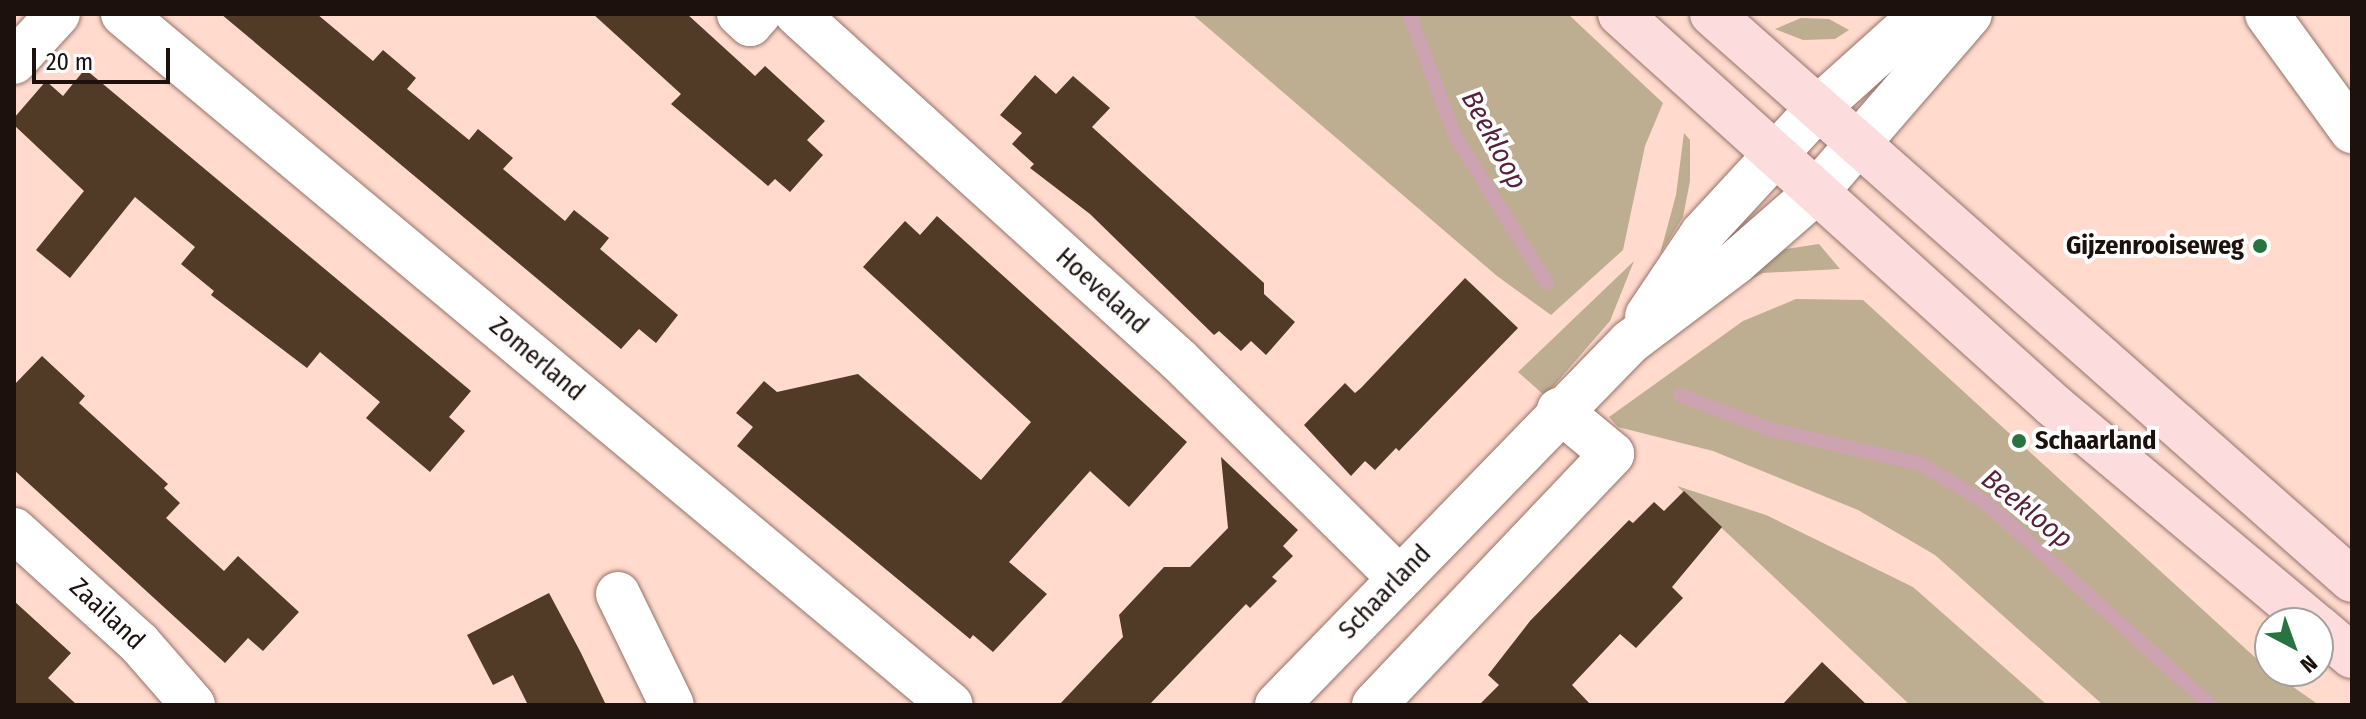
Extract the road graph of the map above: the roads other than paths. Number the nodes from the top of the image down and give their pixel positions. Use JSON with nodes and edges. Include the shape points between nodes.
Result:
{"nodes":[{"id":1,"x":58,"y":14,"type":"edge"},
{"id":2,"x":123,"y":14,"type":"edge"},
{"id":3,"x":739,"y":14,"type":"edge"},
{"id":4,"x":759,"y":14,"type":"edge"},
{"id":5,"x":797,"y":14,"type":"edge"},
{"id":6,"x":1620,"y":14,"type":"edge"},
{"id":7,"x":1712,"y":14,"type":"edge"},
{"id":8,"x":1922,"y":14,"type":"edge"},
{"id":9,"x":1970,"y":14,"type":"edge"},
{"id":10,"x":2267,"y":14,"type":"edge"},
{"id":11,"x":14,"y":62,"type":"edge"},
{"id":12,"x":1820,"y":106,"type":"junction"},
{"id":13,"x":2352,"y":131,"type":"edge"},
{"id":14,"x":1862,"y":142,"type":"junction"},
{"id":15,"x":1777,"y":155,"type":"junction"},
{"id":16,"x":1816,"y":192,"type":"junction"},
{"id":17,"x":1630,"y":342,"type":"junction"},
{"id":18,"x":1559,"y":410,"type":"junction"},
{"id":19,"x":14,"y":530,"type":"edge"},
{"id":20,"x":1399,"y":578,"type":"junction"},
{"id":21,"x":2352,"y":580,"type":"edge"},
{"id":22,"x":618,"y":594,"type":"dead end"},
{"id":23,"x":2294,"y":607,"type":"edge"},
{"id":24,"x":2334,"y":641,"type":"edge"},
{"id":25,"x":2352,"y":656,"type":"edge"},
{"id":26,"x":193,"y":705,"type":"edge"},
{"id":27,"x":672,"y":705,"type":"edge"},
{"id":28,"x":951,"y":705,"type":"edge"},
{"id":29,"x":1277,"y":705,"type":"edge"},
{"id":30,"x":1374,"y":705,"type":"edge"}],
"edges":[{"from":1,"to":11,"type":"street"},
{"from":2,"to":28,"type":"street","name":"Zomerland"},
{"from":3,"to":4,"type":"street","via":[[750,24]]},
{"from":5,"to":20,"type":"street","name":"Hoeveland","via":[[1180,361]]},
{"from":6,"to":15,"type":"main road"},
{"from":7,"to":12,"type":"main road"},
{"from":8,"to":12,"type":"street"},
{"from":9,"to":14,"type":"street"},
{"from":10,"to":13,"type":"street"},
{"from":12,"to":14,"type":"main road"},
{"from":12,"to":15,"type":"street","name":"Schaarland"},
{"from":14,"to":16,"type":"street"},
{"from":14,"to":21,"type":"main road"},
{"from":15,"to":16,"type":"main road"},
{"from":15,"to":17,"type":"street","name":"Schaarland","via":[[1702,234]]},
{"from":16,"to":17,"type":"street","name":"Schaarland","via":[[1736,262]]},
{"from":16,"to":23,"type":"main road","via":[[2053,405]]},
{"from":17,"to":18,"type":"street","name":"Schaarland"},
{"from":18,"to":20,"type":"street","name":"Schaarland"},
{"from":18,"to":30,"type":"street","via":[[1612,454]]},
{"from":19,"to":26,"type":"street","name":"Zaailand","via":[[139,643]]},
{"from":20,"to":29,"type":"street","name":"Schaarland"},
{"from":22,"to":27,"type":"street"},
{"from":24,"to":25,"type":"main road"}]}
